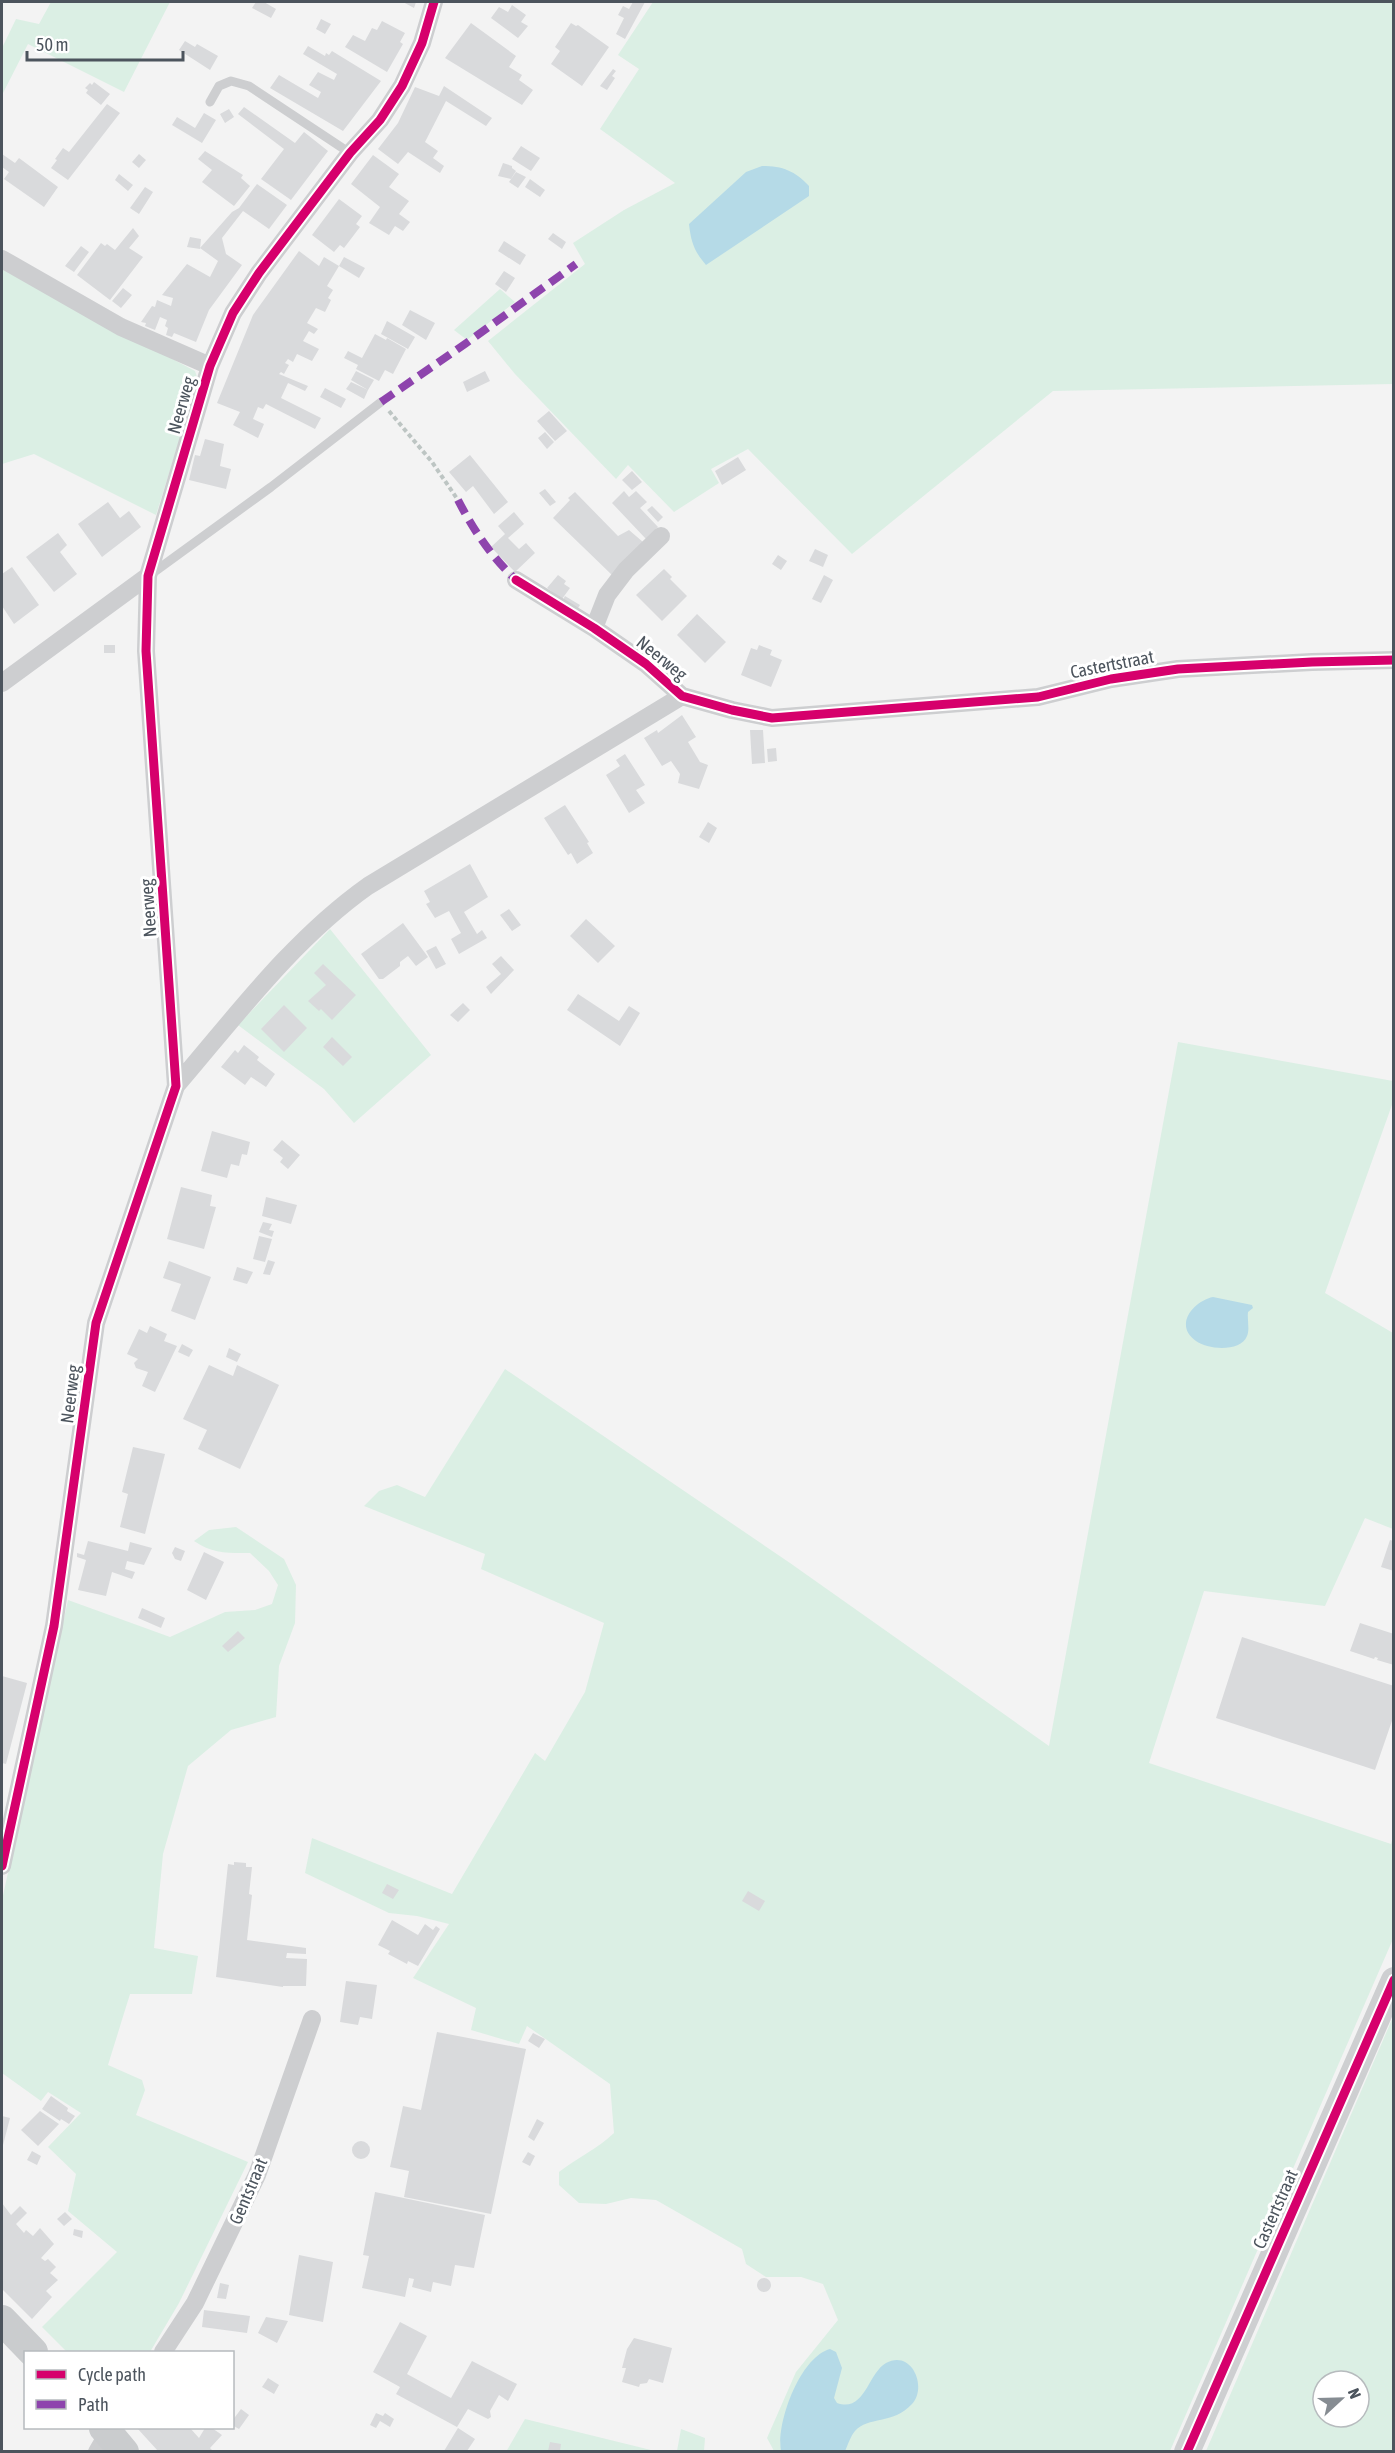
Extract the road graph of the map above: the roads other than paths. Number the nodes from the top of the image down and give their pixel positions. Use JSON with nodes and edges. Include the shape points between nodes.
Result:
{"nodes":[{"id":1,"x":434,"y":2,"type":"edge"},
{"id":2,"x":210,"y":102,"type":"dead end"},
{"id":3,"x":351,"y":153,"type":"junction"},
{"id":4,"x":2,"y":259,"type":"edge"},
{"id":5,"x":210,"y":366,"type":"junction"},
{"id":6,"x":381,"y":402,"type":"dead end"},
{"id":7,"x":661,"y":536,"type":"dead end"},
{"id":8,"x":148,"y":576,"type":"junction"},
{"id":9,"x":516,"y":580,"type":"dead end"},
{"id":10,"x":594,"y":628,"type":"junction"},
{"id":11,"x":1394,"y":660,"type":"edge"},
{"id":12,"x":2,"y":683,"type":"edge"},
{"id":13,"x":682,"y":696,"type":"junction"},
{"id":14,"x":839,"y":714,"type":"joint"},
{"id":15,"x":176,"y":1086,"type":"junction"},
{"id":16,"x":2,"y":1866,"type":"edge"},
{"id":17,"x":1394,"y":1980,"type":"edge"},
{"id":18,"x":312,"y":2019,"type":"dead end"},
{"id":19,"x":2,"y":2320,"type":"edge"},
{"id":20,"x":32,"y":2351,"type":"edge"},
{"id":21,"x":164,"y":2351,"type":"edge"},
{"id":22,"x":1187,"y":2451,"type":"edge"}],
"edges":[{"from":1,"to":3,"type":"street","name":"Neerweg","via":[[422,44],[402,86],[380,120]]},
{"from":2,"to":3,"type":"lane","via":[[219,86],[231,81],[249,86]]},
{"from":3,"to":5,"type":"street","name":"Neerweg","via":[[233,313]]},
{"from":4,"to":5,"type":"street","name":"Neerweg","via":[[121,327]]},
{"from":5,"to":8,"type":"street","name":"Neerweg"},
{"from":6,"to":8,"type":"lane"},
{"from":7,"to":10,"type":"street","via":[[607,595]]},
{"from":8,"to":12,"type":"street"},
{"from":8,"to":15,"type":"street","name":"Neerweg","via":[[146,651]]},
{"from":9,"to":10,"type":"street","name":"Neerweg"},
{"from":10,"to":13,"type":"street","name":"Neerweg","via":[[646,664]]},
{"from":11,"to":14,"type":"street","name":"Castertstraat","via":[[1178,669],[1111,679],[1038,697]]},
{"from":13,"to":14,"type":"street","name":"Neerweg","via":[[772,718]]},
{"from":13,"to":15,"type":"street","name":"Neerweg","via":[[338,908],[295,947]]},
{"from":15,"to":16,"type":"street","name":"Neerweg","via":[[96,1323],[54,1626]]},
{"from":17,"to":22,"type":"main road","name":"Castertstraat"},
{"from":18,"to":21,"type":"street","name":"Gentstraat","via":[[257,2175],[195,2303]]},
{"from":19,"to":20,"type":"main road"}]}
